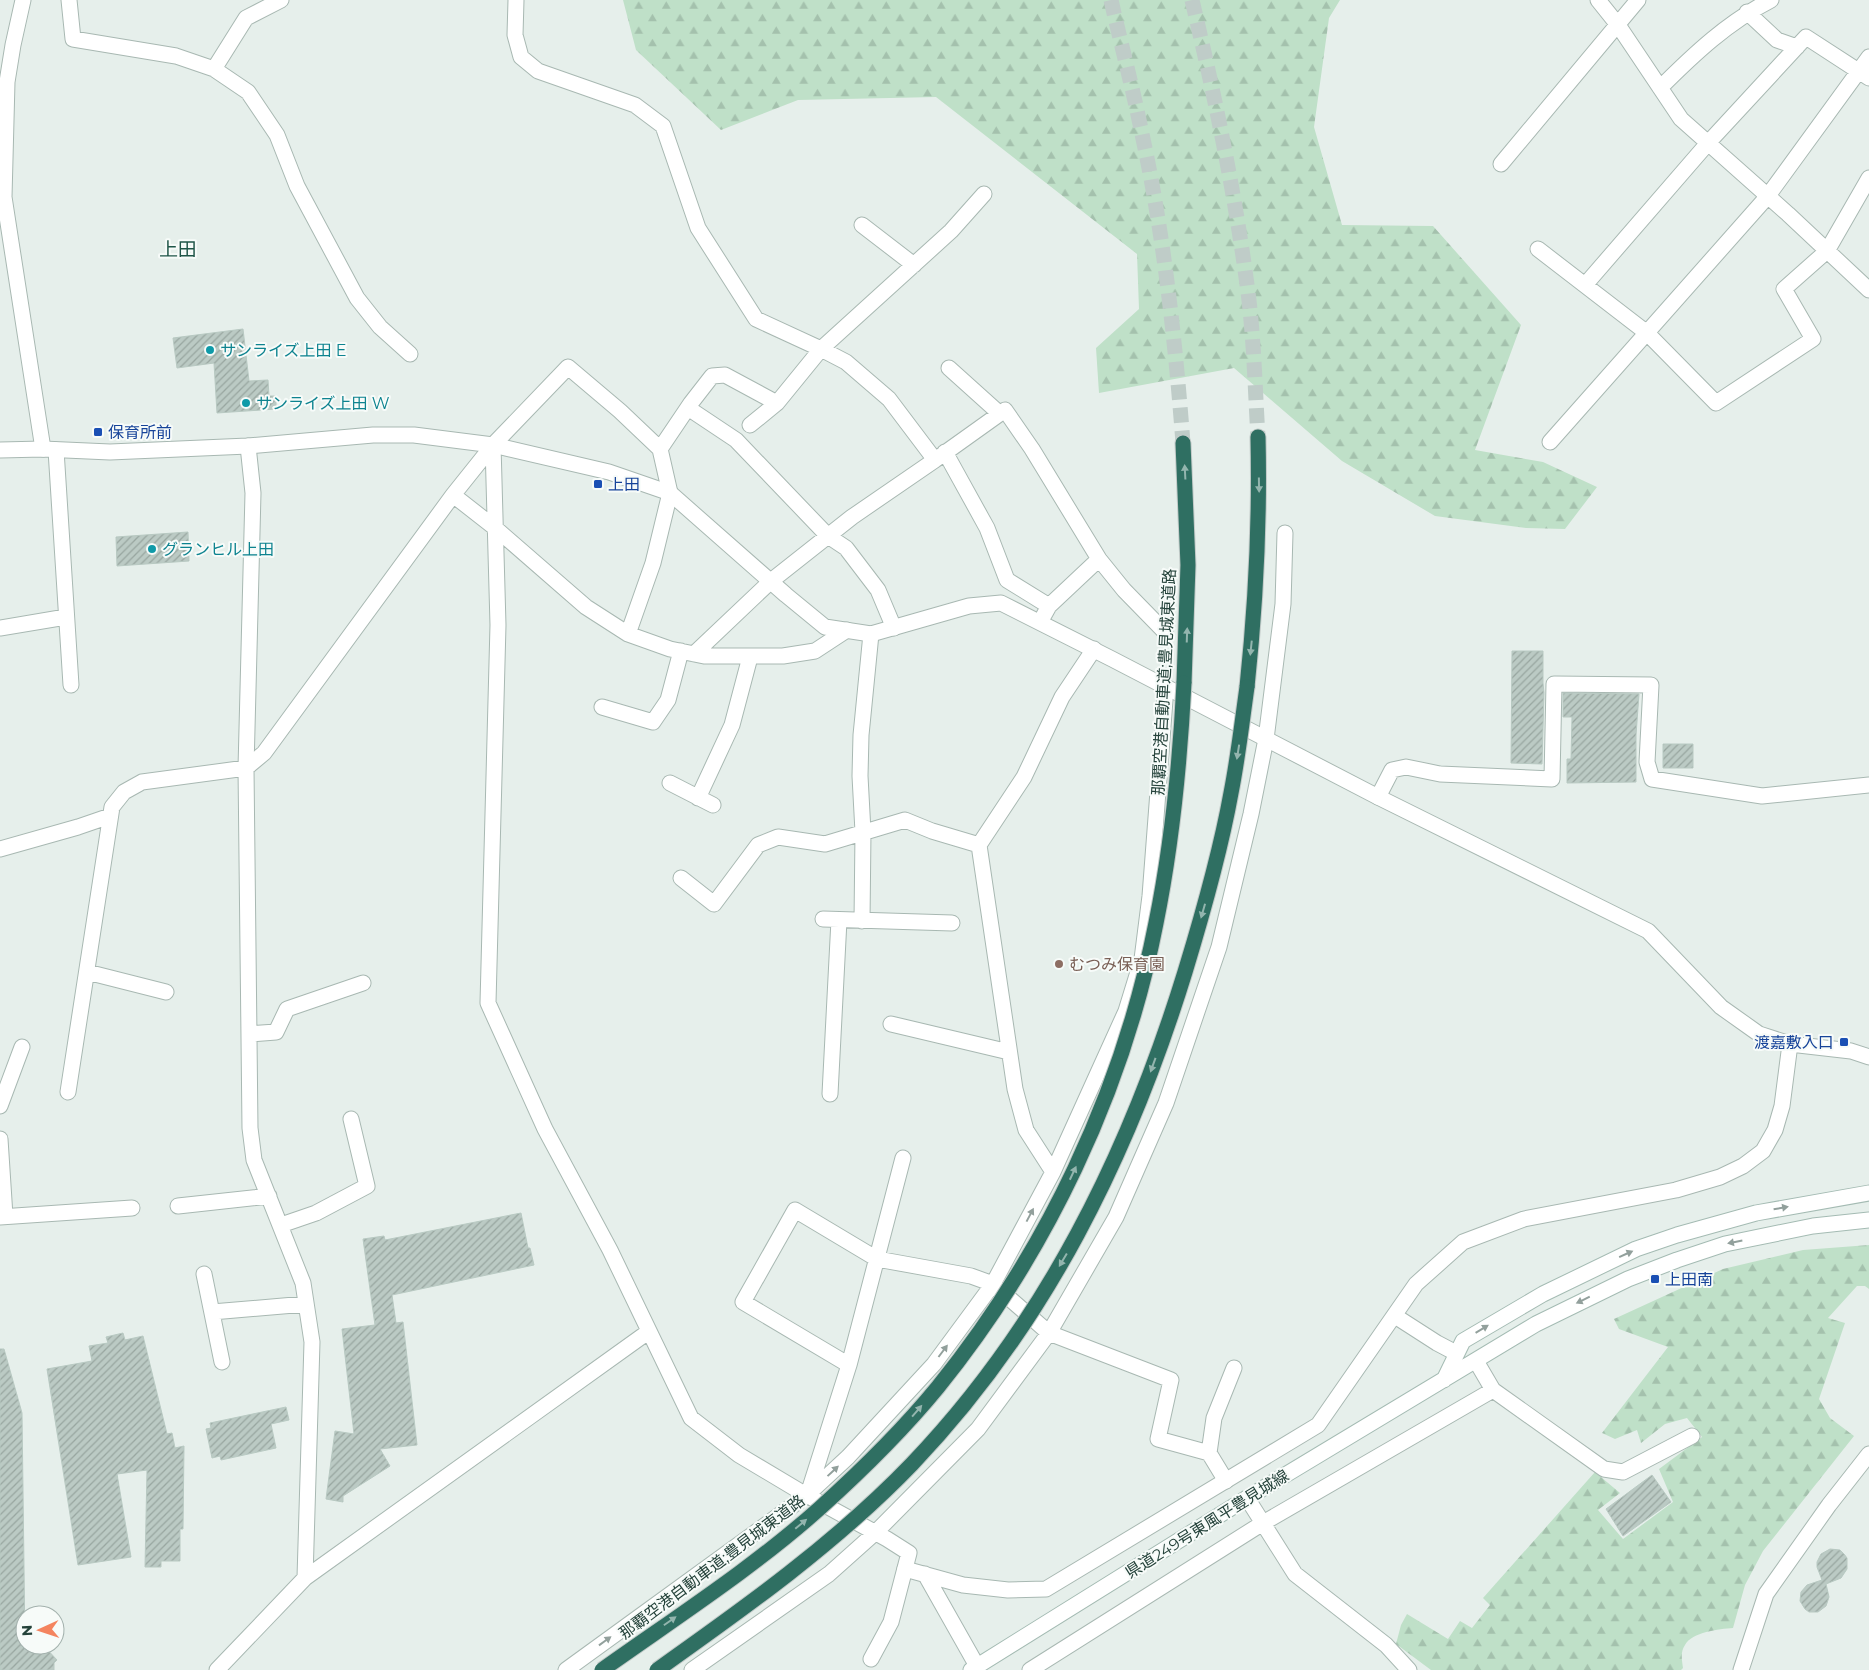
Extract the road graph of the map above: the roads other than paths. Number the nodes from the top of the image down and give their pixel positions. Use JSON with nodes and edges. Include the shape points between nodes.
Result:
{"nodes":[{"id":1,"x":23,"y":0,"type":"edge"},
{"id":2,"x":69,"y":0,"type":"edge"},
{"id":3,"x":281,"y":0,"type":"edge"},
{"id":4,"x":516,"y":0,"type":"edge"},
{"id":5,"x":1598,"y":0,"type":"edge"},
{"id":6,"x":1638,"y":0,"type":"edge"},
{"id":7,"x":1771,"y":0,"type":"edge"},
{"id":8,"x":1747,"y":12,"type":"junction"},
{"id":9,"x":1618,"y":25,"type":"junction"},
{"id":10,"x":1797,"y":47,"type":"junction"},
{"id":11,"x":1869,"y":57,"type":"edge"},
{"id":12,"x":214,"y":69,"type":"junction"},
{"id":13,"x":1864,"y":75,"type":"edge"},
{"id":14,"x":1660,"y":88,"type":"junction"},
{"id":15,"x":3,"y":99,"type":"edge"},
{"id":16,"x":1708,"y":143,"type":"junction"},
{"id":17,"x":1501,"y":164,"type":"dead end"},
{"id":18,"x":1869,"y":178,"type":"edge"},
{"id":19,"x":984,"y":194,"type":"dead end"},
{"id":20,"x":1767,"y":197,"type":"junction"},
{"id":21,"x":862,"y":225,"type":"dead end"},
{"id":22,"x":6,"y":244,"type":"edge"},
{"id":23,"x":1538,"y":249,"type":"dead end"},
{"id":24,"x":1828,"y":251,"type":"junction"},
{"id":25,"x":914,"y":265,"type":"junction"},
{"id":26,"x":1585,"y":286,"type":"junction"},
{"id":27,"x":1868,"y":289,"type":"edge"},
{"id":28,"x":1647,"y":333,"type":"junction"},
{"id":29,"x":822,"y":349,"type":"junction"},
{"id":30,"x":410,"y":354,"type":"dead end"},
{"id":31,"x":949,"y":368,"type":"dead end"},
{"id":32,"x":776,"y":403,"type":"junction"},
{"id":33,"x":688,"y":408,"type":"junction"},
{"id":34,"x":999,"y":413,"type":"junction"},
{"id":35,"x":750,"y":425,"type":"dead end"},
{"id":36,"x":1258,"y":437,"type":"tunnel mouth"},
{"id":37,"x":1550,"y":442,"type":"dead end"},
{"id":38,"x":1183,"y":443,"type":"tunnel mouth"},
{"id":39,"x":493,"y":445,"type":"junction"},
{"id":40,"x":248,"y":446,"type":"junction"},
{"id":41,"x":660,"y":449,"type":"junction"},
{"id":42,"x":0,"y":450,"type":"edge"},
{"id":43,"x":50,"y":450,"type":"junction"},
{"id":44,"x":940,"y":456,"type":"junction"},
{"id":45,"x":670,"y":494,"type":"junction"},
{"id":46,"x":453,"y":495,"type":"junction"},
{"id":47,"x":494,"y":527,"type":"junction"},
{"id":48,"x":1285,"y":533,"type":"dead end"},
{"id":49,"x":828,"y":536,"type":"junction"},
{"id":50,"x":1099,"y":559,"type":"junction"},
{"id":51,"x":771,"y":581,"type":"junction"},
{"id":52,"x":1049,"y":606,"type":"junction"},
{"id":53,"x":66,"y":617,"type":"junction"},
{"id":54,"x":1039,"y":622,"type":"junction"},
{"id":55,"x":0,"y":628,"type":"edge"},
{"id":56,"x":894,"y":628,"type":"junction"},
{"id":57,"x":847,"y":630,"type":"junction"},
{"id":58,"x":1165,"y":632,"type":"dead end"},
{"id":59,"x":628,"y":634,"type":"junction"},
{"id":60,"x":871,"y":634,"type":"junction"},
{"id":61,"x":1094,"y":649,"type":"junction"},
{"id":62,"x":688,"y":653,"type":"junction"},
{"id":63,"x":750,"y":657,"type":"junction"},
{"id":64,"x":71,"y":685,"type":"dead end"},
{"id":65,"x":1166,"y":686,"type":"junction"},
{"id":66,"x":602,"y":707,"type":"dead end"},
{"id":67,"x":1266,"y":738,"type":"junction"},
{"id":68,"x":246,"y":768,"type":"junction"},
{"id":69,"x":670,"y":784,"type":"dead end"},
{"id":70,"x":1869,"y":785,"type":"edge"},
{"id":71,"x":1378,"y":797,"type":"junction"},
{"id":72,"x":698,"y":798,"type":"junction"},
{"id":73,"x":713,"y":805,"type":"dead end"},
{"id":74,"x":110,"y":816,"type":"junction"},
{"id":75,"x":863,"y":832,"type":"junction"},
{"id":76,"x":979,"y":845,"type":"junction"},
{"id":77,"x":0,"y":849,"type":"edge"},
{"id":78,"x":681,"y":878,"type":"dead end"},
{"id":79,"x":823,"y":919,"type":"dead end"},
{"id":80,"x":839,"y":920,"type":"junction"},
{"id":81,"x":862,"y":921,"type":"junction"},
{"id":82,"x":952,"y":923,"type":"dead end"},
{"id":83,"x":87,"y":972,"type":"junction"},
{"id":84,"x":363,"y":983,"type":"dead end"},
{"id":85,"x":166,"y":992,"type":"dead end"},
{"id":86,"x":891,"y":1024,"type":"dead end"},
{"id":87,"x":249,"y":1034,"type":"junction"},
{"id":88,"x":1790,"y":1044,"type":"junction"},
{"id":89,"x":22,"y":1047,"type":"dead end"},
{"id":90,"x":1009,"y":1052,"type":"junction"},
{"id":91,"x":1869,"y":1057,"type":"edge"},
{"id":92,"x":68,"y":1092,"type":"dead end"},
{"id":93,"x":830,"y":1094,"type":"dead end"},
{"id":94,"x":0,"y":1106,"type":"edge"},
{"id":95,"x":351,"y":1119,"type":"dead end"},
{"id":96,"x":0,"y":1139,"type":"edge"},
{"id":97,"x":903,"y":1158,"type":"dead end"},
{"id":98,"x":1052,"y":1172,"type":"junction"},
{"id":99,"x":1869,"y":1193,"type":"edge"},
{"id":100,"x":269,"y":1196,"type":"junction"},
{"id":101,"x":178,"y":1206,"type":"dead end"},
{"id":102,"x":132,"y":1208,"type":"dead end"},
{"id":103,"x":2,"y":1216,"type":"edge"},
{"id":104,"x":1869,"y":1220,"type":"edge"},
{"id":105,"x":281,"y":1225,"type":"junction"},
{"id":106,"x":877,"y":1259,"type":"junction"},
{"id":107,"x":204,"y":1274,"type":"dead end"},
{"id":108,"x":993,"y":1284,"type":"junction"},
{"id":109,"x":306,"y":1304,"type":"junction"},
{"id":110,"x":212,"y":1312,"type":"junction"},
{"id":111,"x":1395,"y":1316,"type":"junction"},
{"id":112,"x":648,"y":1332,"type":"junction"},
{"id":113,"x":1049,"y":1333,"type":"junction"},
{"id":114,"x":1456,"y":1353,"type":"junction"},
{"id":115,"x":1476,"y":1361,"type":"junction"},
{"id":116,"x":222,"y":1362,"type":"dead end"},
{"id":117,"x":849,"y":1365,"type":"junction"},
{"id":118,"x":1234,"y":1368,"type":"dead end"},
{"id":119,"x":1444,"y":1380,"type":"junction"},
{"id":120,"x":1493,"y":1390,"type":"junction"},
{"id":121,"x":1692,"y":1436,"type":"dead end"},
{"id":122,"x":1209,"y":1453,"type":"junction"},
{"id":123,"x":1869,"y":1454,"type":"edge"},
{"id":124,"x":1226,"y":1481,"type":"junction"},
{"id":125,"x":807,"y":1495,"type":"junction"},
{"id":126,"x":1247,"y":1498,"type":"junction"},
{"id":127,"x":1263,"y":1523,"type":"junction"},
{"id":128,"x":876,"y":1532,"type":"junction"},
{"id":129,"x":905,"y":1569,"type":"junction"},
{"id":130,"x":925,"y":1574,"type":"junction"},
{"id":131,"x":305,"y":1578,"type":"junction"},
{"id":132,"x":871,"y":1659,"type":"dead end"},
{"id":133,"x":976,"y":1669,"type":"edge"},
{"id":134,"x":217,"y":1670,"type":"edge"},
{"id":135,"x":566,"y":1670,"type":"edge"},
{"id":136,"x":602,"y":1670,"type":"edge"},
{"id":137,"x":657,"y":1670,"type":"edge"},
{"id":138,"x":692,"y":1670,"type":"edge"},
{"id":139,"x":1030,"y":1670,"type":"edge"},
{"id":140,"x":1410,"y":1670,"type":"edge"},
{"id":141,"x":1740,"y":1670,"type":"edge"}],
"edges":[{"from":1,"to":15,"type":"street"},
{"from":2,"to":12,"type":"street","via":[[73,39],[176,56]]},
{"from":3,"to":12,"type":"street","via":[[246,18]]},
{"from":4,"to":29,"type":"street","via":[[514,35],[521,57],[538,71],[635,105],[663,126],[698,228],[756,319]]},
{"from":5,"to":9,"type":"street"},
{"from":6,"to":9,"type":"street"},
{"from":7,"to":8,"type":"street"},
{"from":8,"to":10,"type":"street","via":[[1777,40]]},
{"from":8,"to":14,"type":"street","via":[[1695,53]]},
{"from":9,"to":14,"type":"street"},
{"from":9,"to":17,"type":"street"},
{"from":10,"to":13,"type":"street","via":[[1806,37]]},
{"from":10,"to":16,"type":"street"},
{"from":11,"to":13,"type":"street"},
{"from":12,"to":30,"type":"street","via":[[248,92],[277,135],[297,186],[357,298],[380,327]]},
{"from":13,"to":20,"type":"street"},
{"from":14,"to":16,"type":"street","via":[[1681,119]]},
{"from":15,"to":22,"type":"street"},
{"from":16,"to":20,"type":"street"},
{"from":16,"to":26,"type":"street"},
{"from":18,"to":24,"type":"street"},
{"from":19,"to":25,"type":"street"},
{"from":20,"to":24,"type":"street"},
{"from":20,"to":28,"type":"street"},
{"from":21,"to":25,"type":"street"},
{"from":22,"to":43,"type":"street"},
{"from":23,"to":26,"type":"street"},
{"from":24,"to":27,"type":"street"},
{"from":24,"to":28,"type":"street","via":[[1784,290],[1813,339],[1716,403]]},
{"from":25,"to":29,"type":"street"},
{"from":26,"to":28,"type":"street"},
{"from":28,"to":37,"type":"street"},
{"from":29,"to":32,"type":"street"},
{"from":29,"to":44,"type":"street","via":[[846,362],[890,399]]},
{"from":31,"to":34,"type":"street"},
{"from":32,"to":33,"type":"street","via":[[725,375],[712,376]]},
{"from":32,"to":35,"type":"street"},
{"from":33,"to":41,"type":"street"},
{"from":33,"to":49,"type":"street","via":[[736,440]]},
{"from":34,"to":44,"type":"street"},
{"from":34,"to":50,"type":"street","via":[[1005,410],[1032,449]]},
{"from":36,"to":137,"type":"highway","one_way":true,"bridge":true,"via":[[1256,604],[1231,794],[1211,884],[1172,1014],[1106,1180],[1073,1245],[1038,1302],[993,1367],[913,1463],[842,1530],[792,1571]]},
{"from":136,"to":38,"type":"highway","name":"那覇空港自動車道;豊見城東道路","one_way":true,"bridge":true,"via":[[779,1543],[902,1429],[976,1337],[1032,1251],[1075,1169],[1107,1093],[1136,1003],[1156,922],[1170,838],[1180,752],[1188,565]]},
{"from":39,"to":40,"type":"street","via":[[389,435]]},
{"from":39,"to":41,"type":"street","via":[[568,367]]},
{"from":39,"to":45,"type":"street","via":[[608,472]]},
{"from":39,"to":46,"type":"street"},
{"from":39,"to":47,"type":"street"},
{"from":40,"to":43,"type":"street","via":[[110,452]]},
{"from":40,"to":68,"type":"street","via":[[253,493]]},
{"from":41,"to":45,"type":"street"},
{"from":42,"to":43,"type":"street"},
{"from":43,"to":53,"type":"street"},
{"from":44,"to":49,"type":"street"},
{"from":44,"to":52,"type":"street","via":[[987,528],[1007,580]]},
{"from":45,"to":51,"type":"street"},
{"from":45,"to":59,"type":"street","via":[[653,563]]},
{"from":46,"to":47,"type":"street"},
{"from":46,"to":68,"type":"street","via":[[264,753]]},
{"from":47,"to":59,"type":"street","via":[[586,607]]},
{"from":47,"to":112,"type":"street","via":[[498,626],[488,1003],[545,1129],[610,1250]]},
{"from":48,"to":67,"type":"street","via":[[1283,604]]},
{"from":49,"to":51,"type":"street"},
{"from":49,"to":56,"type":"street","via":[[846,548],[878,590]]},
{"from":50,"to":52,"type":"street"},
{"from":50,"to":58,"type":"street"},
{"from":51,"to":57,"type":"street","via":[[825,627]]},
{"from":51,"to":62,"type":"street"},
{"from":52,"to":54,"type":"street"},
{"from":53,"to":55,"type":"street"},
{"from":53,"to":64,"type":"street"},
{"from":54,"to":56,"type":"street","via":[[1001,604],[969,606]]},
{"from":54,"to":61,"type":"street"},
{"from":56,"to":60,"type":"street"},
{"from":57,"to":60,"type":"street"},
{"from":57,"to":63,"type":"street","via":[[815,651]]},
{"from":59,"to":62,"type":"street"},
{"from":60,"to":75,"type":"street","via":[[861,734]]},
{"from":61,"to":65,"type":"street"},
{"from":61,"to":76,"type":"street","via":[[1062,697],[1024,777]]},
{"from":62,"to":63,"type":"street"},
{"from":62,"to":66,"type":"street","via":[[668,700],[652,722]]},
{"from":63,"to":72,"type":"street","via":[[732,724]]},
{"from":65,"to":67,"type":"street"},
{"from":65,"to":98,"type":"street","via":[[1142,959],[1126,1011]]},
{"from":67,"to":71,"type":"street"},
{"from":67,"to":113,"type":"street","via":[[1219,947],[1166,1103],[1116,1217]]},
{"from":68,"to":74,"type":"street","via":[[142,782],[124,792],[112,807]]},
{"from":68,"to":87,"type":"street"},
{"from":69,"to":72,"type":"street"},
{"from":70,"to":71,"type":"street","via":[[1762,796],[1652,779],[1647,762],[1651,685],[1554,684],[1552,779],[1440,774],[1406,767],[1392,770]]},
{"from":71,"to":88,"type":"street","via":[[1648,931],[1720,1007],[1758,1034]]},
{"from":72,"to":73,"type":"street"},
{"from":74,"to":77,"type":"street"},
{"from":74,"to":83,"type":"street"},
{"from":75,"to":76,"type":"street","via":[[905,820]]},
{"from":75,"to":78,"type":"street","via":[[825,844],[778,837],[758,845],[714,904]]},
{"from":75,"to":81,"type":"street"},
{"from":76,"to":90,"type":"street"},
{"from":79,"to":80,"type":"street"},
{"from":80,"to":81,"type":"street"},
{"from":80,"to":93,"type":"street"},
{"from":81,"to":82,"type":"street"},
{"from":83,"to":85,"type":"street"},
{"from":83,"to":92,"type":"street"},
{"from":84,"to":87,"type":"street","via":[[286,1010],[276,1032]]},
{"from":86,"to":90,"type":"street"},
{"from":87,"to":100,"type":"street","via":[[250,1128],[254,1160]]},
{"from":88,"to":91,"type":"street","via":[[1851,1051]]},
{"from":88,"to":111,"type":"street","via":[[1782,1106],[1775,1130],[1763,1151],[1744,1166],[1676,1190],[1524,1219],[1463,1242],[1416,1284]]},
{"from":89,"to":94,"type":"street"},
{"from":90,"to":98,"type":"street","via":[[1026,1130]]},
{"from":95,"to":105,"type":"street","via":[[367,1186],[316,1213]]},
{"from":96,"to":103,"type":"street"},
{"from":97,"to":106,"type":"street"},
{"from":108,"to":98,"type":"street","one_way":true},
{"from":114,"to":99,"type":"street","one_way":true,"via":[[1463,1341],[1511,1312],[1636,1249],[1756,1213]]},
{"from":100,"to":101,"type":"street"},
{"from":100,"to":105,"type":"street"},
{"from":102,"to":103,"type":"street"},
{"from":104,"to":115,"type":"street","name":"県道249号東風平豊見城線","one_way":true,"via":[[1814,1226],[1725,1244],[1677,1260],[1628,1279],[1536,1324]]},
{"from":105,"to":109,"type":"street","via":[[303,1283]]},
{"from":106,"to":108,"type":"street","via":[[972,1276]]},
{"from":106,"to":117,"type":"street"},
{"from":106,"to":117,"type":"street","via":[[795,1210],[743,1302]]},
{"from":107,"to":110,"type":"street"},
{"from":108,"to":113,"type":"street"},
{"from":125,"to":108,"type":"street","one_way":true,"via":[[848,1457],[934,1364]]},
{"from":109,"to":110,"type":"street"},
{"from":109,"to":131,"type":"street","via":[[312,1342]]},
{"from":110,"to":116,"type":"street"},
{"from":111,"to":114,"type":"street"},
{"from":111,"to":124,"type":"street","via":[[1318,1425]]},
{"from":112,"to":125,"type":"street","via":[[691,1418],[739,1455]]},
{"from":112,"to":131,"type":"street"},
{"from":113,"to":122,"type":"street","via":[[1171,1380],[1158,1439]]},
{"from":113,"to":128,"type":"street","via":[[978,1429]]},
{"from":114,"to":119,"type":"street"},
{"from":115,"to":119,"type":"street","name":"県道249号東風平豊見城線"},
{"from":115,"to":120,"type":"street"},
{"from":117,"to":125,"type":"street"},
{"from":118,"to":122,"type":"street","via":[[1214,1418]]},
{"from":119,"to":126,"type":"street","name":"県道249号東風平豊見城線"},
{"from":120,"to":121,"type":"street","via":[[1604,1469],[1623,1472]]},
{"from":120,"to":127,"type":"street"},
{"from":122,"to":124,"type":"street"},
{"from":123,"to":141,"type":"street","via":[[1766,1594]]},
{"from":124,"to":130,"type":"street","via":[[1046,1589],[1008,1590],[963,1585]]},
{"from":125,"to":128,"type":"street"},
{"from":135,"to":125,"type":"street","one_way":true},
{"from":126,"to":127,"type":"street"},
{"from":126,"to":133,"type":"street","name":"県道249号東風平豊見城線"},
{"from":127,"to":139,"type":"street"},
{"from":127,"to":140,"type":"street","via":[[1295,1574],[1386,1645]]},
{"from":128,"to":129,"type":"street","via":[[909,1553]]},
{"from":128,"to":138,"type":"street","via":[[829,1574]]},
{"from":129,"to":130,"type":"street"},
{"from":129,"to":132,"type":"street","via":[[891,1622]]},
{"from":130,"to":133,"type":"street"},
{"from":131,"to":134,"type":"street"}]}
